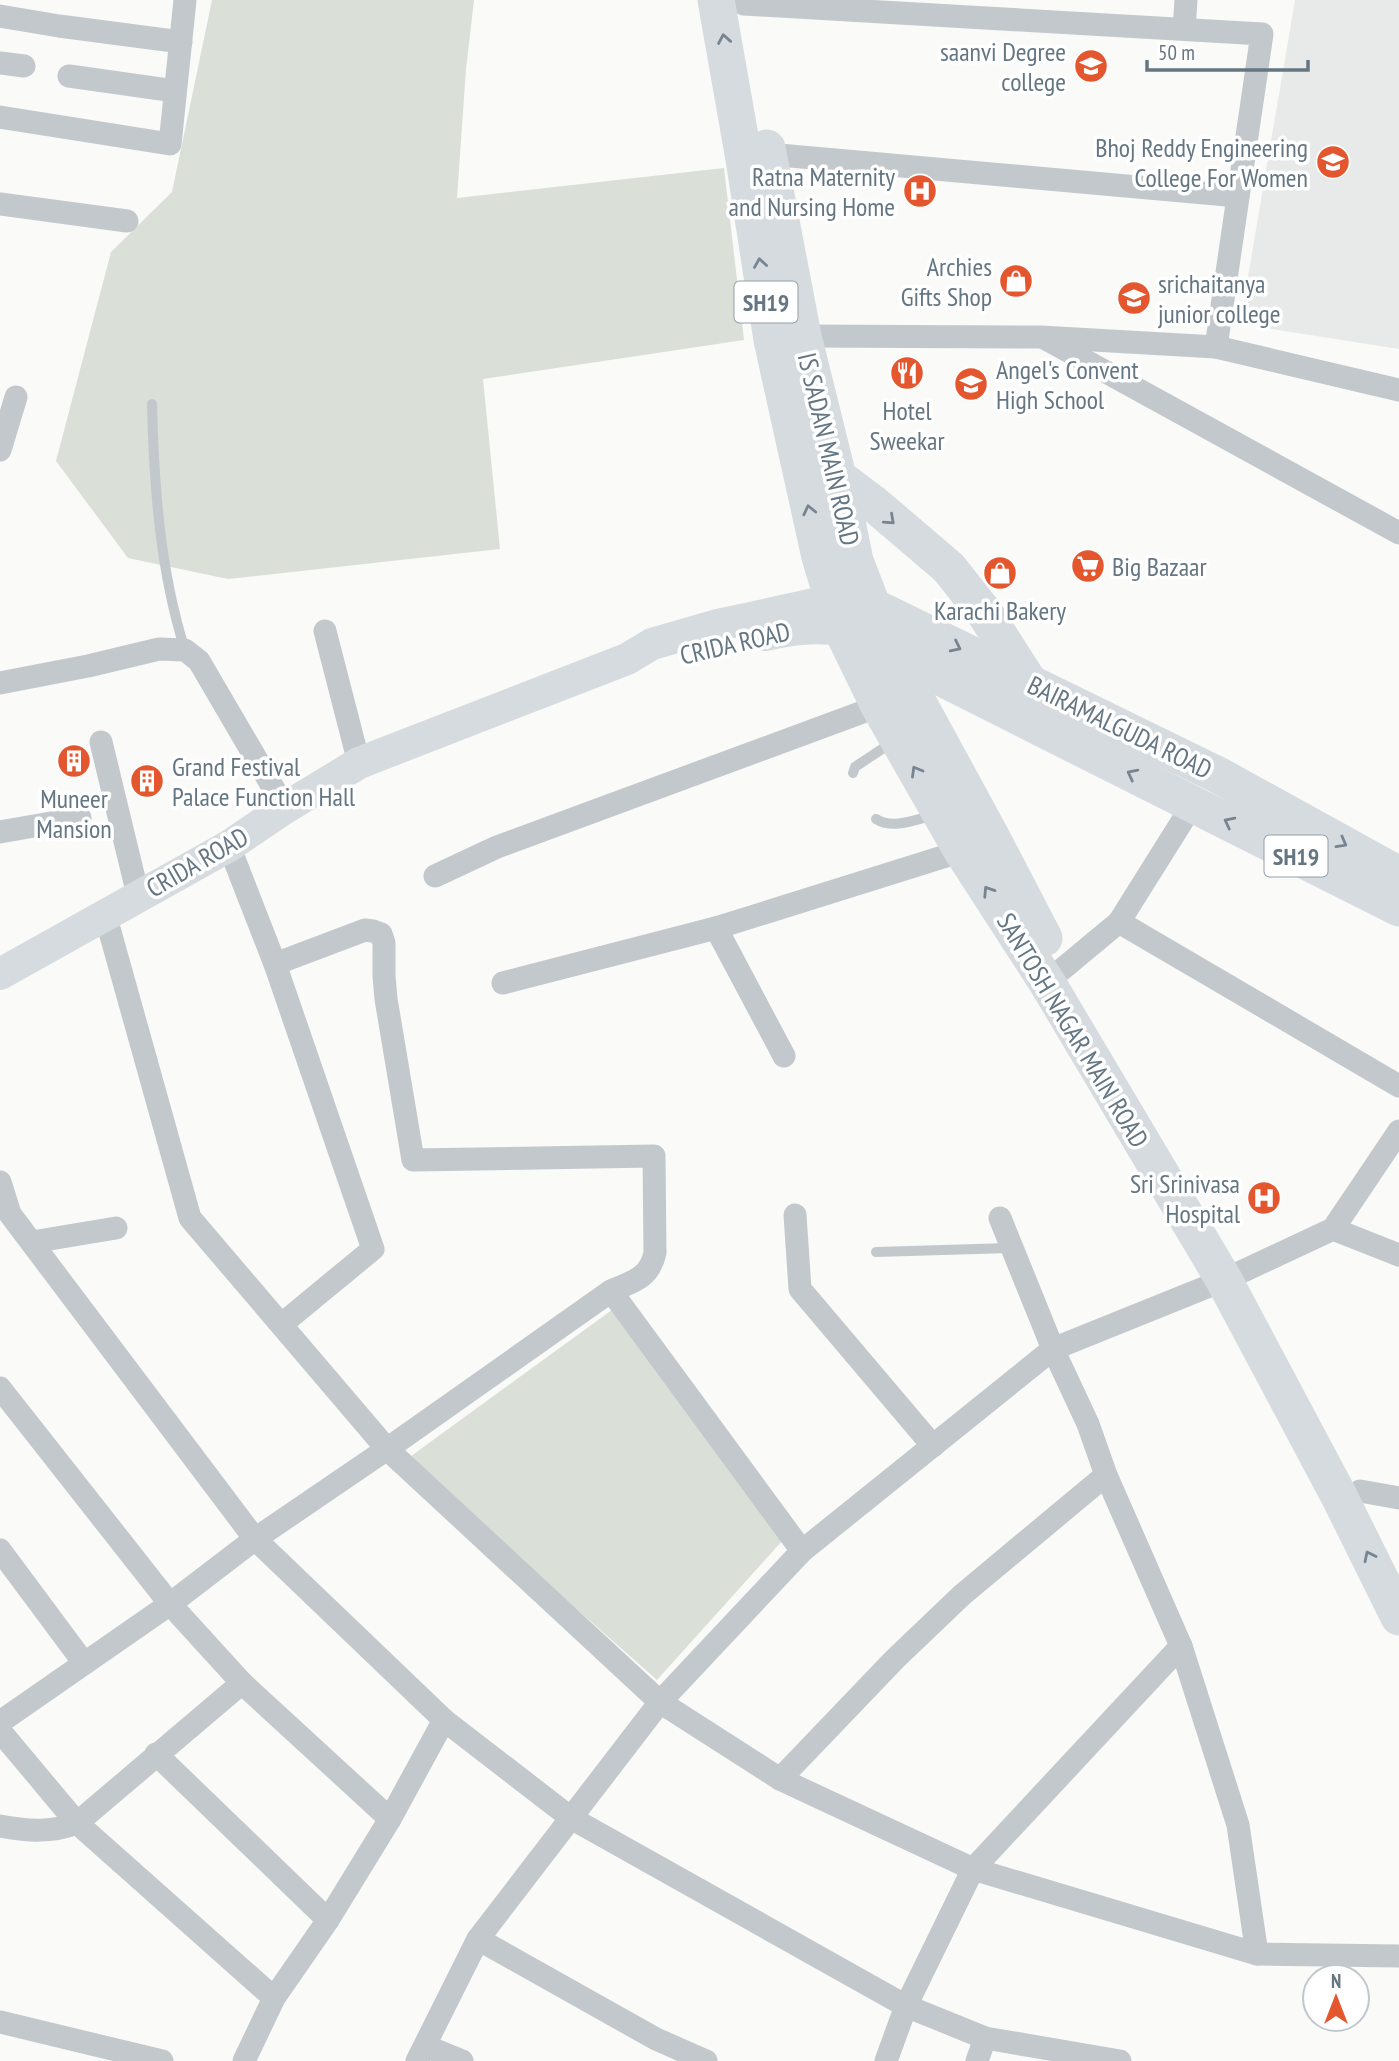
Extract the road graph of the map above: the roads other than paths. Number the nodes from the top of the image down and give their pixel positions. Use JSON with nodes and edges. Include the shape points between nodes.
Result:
{"nodes":[{"id":1,"x":185,"y":0,"type":"edge"},
{"id":2,"x":1186,"y":0,"type":"edge"},
{"id":3,"x":734,"y":1,"type":"edge"},
{"id":4,"x":0,"y":16,"type":"edge"},
{"id":5,"x":1184,"y":29,"type":"junction"},
{"id":6,"x":181,"y":43,"type":"junction"},
{"id":7,"x":0,"y":64,"type":"edge"},
{"id":8,"x":24,"y":66,"type":"dead end"},
{"id":9,"x":69,"y":76,"type":"dead end"},
{"id":10,"x":176,"y":91,"type":"junction"},
{"id":11,"x":0,"y":117,"type":"edge"},
{"id":12,"x":768,"y":154,"type":"junction"},
{"id":13,"x":1238,"y":196,"type":"junction"},
{"id":14,"x":0,"y":204,"type":"edge"},
{"id":15,"x":127,"y":221,"type":"dead end"},
{"id":16,"x":803,"y":336,"type":"junction"},
{"id":17,"x":1041,"y":337,"type":"junction"},
{"id":18,"x":1216,"y":347,"type":"junction"},
{"id":19,"x":1399,"y":390,"type":"edge"},
{"id":20,"x":16,"y":397,"type":"dead end"},
{"id":21,"x":152,"y":404,"type":"dead end"},
{"id":22,"x":0,"y":450,"type":"edge"},
{"id":23,"x":838,"y":477,"type":"junction"},
{"id":24,"x":1399,"y":533,"type":"edge"},
{"id":25,"x":837,"y":559,"type":"junction"},
{"id":26,"x":873,"y":606,"type":"junction"},
{"id":27,"x":837,"y":615,"type":"junction"},
{"id":28,"x":325,"y":631,"type":"dead end"},
{"id":29,"x":888,"y":647,"type":"junction"},
{"id":30,"x":185,"y":650,"type":"junction"},
{"id":31,"x":0,"y":682,"type":"edge"},
{"id":32,"x":1030,"y":682,"type":"junction"},
{"id":33,"x":879,"y":706,"type":"junction"},
{"id":34,"x":898,"y":738,"type":"junction"},
{"id":35,"x":101,"y":742,"type":"dead end"},
{"id":36,"x":359,"y":763,"type":"junction"},
{"id":37,"x":853,"y":773,"type":"dead end"},
{"id":38,"x":1193,"y":804,"type":"junction"},
{"id":39,"x":285,"y":808,"type":"junction"},
{"id":40,"x":941,"y":814,"type":"junction"},
{"id":41,"x":80,"y":818,"type":"dead end"},
{"id":42,"x":876,"y":819,"type":"dead end"},
{"id":43,"x":0,"y":832,"type":"edge"},
{"id":44,"x":229,"y":846,"type":"junction"},
{"id":45,"x":962,"y":851,"type":"junction"},
{"id":46,"x":1399,"y":875,"type":"edge"},
{"id":47,"x":435,"y":876,"type":"dead end"},
{"id":48,"x":138,"y":895,"type":"junction"},
{"id":49,"x":1399,"y":908,"type":"edge"},
{"id":50,"x":105,"y":914,"type":"junction"},
{"id":51,"x":1119,"y":922,"type":"junction"},
{"id":52,"x":716,"y":928,"type":"junction"},
{"id":53,"x":275,"y":964,"type":"junction"},
{"id":54,"x":1060,"y":971,"type":"junction"},
{"id":55,"x":0,"y":974,"type":"edge"},
{"id":56,"x":503,"y":983,"type":"dead end"},
{"id":57,"x":784,"y":1056,"type":"dead end"},
{"id":58,"x":1399,"y":1086,"type":"edge"},
{"id":59,"x":1399,"y":1131,"type":"edge"},
{"id":60,"x":0,"y":1182,"type":"edge"},
{"id":61,"x":795,"y":1215,"type":"dead end"},
{"id":62,"x":5,"y":1216,"type":"edge"},
{"id":63,"x":1000,"y":1218,"type":"dead end"},
{"id":64,"x":116,"y":1228,"type":"dead end"},
{"id":65,"x":1333,"y":1229,"type":"junction"},
{"id":66,"x":32,"y":1242,"type":"junction"},
{"id":67,"x":1010,"y":1248,"type":"junction"},
{"id":68,"x":876,"y":1252,"type":"dead end"},
{"id":69,"x":1399,"y":1255,"type":"edge"},
{"id":70,"x":1231,"y":1276,"type":"junction"},
{"id":71,"x":611,"y":1291,"type":"junction"},
{"id":72,"x":282,"y":1324,"type":"junction"},
{"id":73,"x":1053,"y":1349,"type":"junction"},
{"id":74,"x":0,"y":1388,"type":"edge"},
{"id":75,"x":933,"y":1446,"type":"junction"},
{"id":76,"x":387,"y":1449,"type":"junction"},
{"id":77,"x":1106,"y":1475,"type":"junction"},
{"id":78,"x":1360,"y":1491,"type":"junction"},
{"id":79,"x":1399,"y":1498,"type":"edge"},
{"id":80,"x":255,"y":1539,"type":"junction"},
{"id":81,"x":0,"y":1550,"type":"edge"},
{"id":82,"x":802,"y":1551,"type":"junction"},
{"id":83,"x":1399,"y":1559,"type":"edge"},
{"id":84,"x":170,"y":1604,"type":"junction"},
{"id":85,"x":1399,"y":1617,"type":"edge"},
{"id":86,"x":1181,"y":1646,"type":"junction"},
{"id":87,"x":84,"y":1663,"type":"junction"},
{"id":88,"x":242,"y":1683,"type":"junction"},
{"id":89,"x":660,"y":1702,"type":"junction"},
{"id":90,"x":444,"y":1720,"type":"junction"},
{"id":91,"x":0,"y":1723,"type":"edge"},
{"id":92,"x":0,"y":1731,"type":"edge"},
{"id":93,"x":156,"y":1754,"type":"junction"},
{"id":94,"x":780,"y":1779,"type":"junction"},
{"id":95,"x":571,"y":1818,"type":"junction"},
{"id":96,"x":390,"y":1819,"type":"junction"},
{"id":97,"x":77,"y":1823,"type":"junction"},
{"id":98,"x":0,"y":1826,"type":"edge"},
{"id":99,"x":973,"y":1869,"type":"junction"},
{"id":100,"x":328,"y":1920,"type":"junction"},
{"id":101,"x":478,"y":1939,"type":"junction"},
{"id":102,"x":1257,"y":1954,"type":"junction"},
{"id":103,"x":1399,"y":1956,"type":"edge"},
{"id":104,"x":274,"y":1998,"type":"junction"},
{"id":105,"x":906,"y":2006,"type":"junction"},
{"id":106,"x":0,"y":2022,"type":"edge"},
{"id":107,"x":985,"y":2038,"type":"junction"},
{"id":108,"x":421,"y":2053,"type":"edge"},
{"id":109,"x":162,"y":2061,"type":"edge"},
{"id":110,"x":244,"y":2061,"type":"edge"},
{"id":111,"x":462,"y":2061,"type":"edge"},
{"id":112,"x":706,"y":2061,"type":"edge"},
{"id":113,"x":886,"y":2061,"type":"edge"},
{"id":114,"x":977,"y":2061,"type":"edge"},
{"id":115,"x":1120,"y":2061,"type":"edge"}],
"edges":[{"from":1,"to":6,"type":"street"},
{"from":2,"to":5,"type":"street"},
{"from":3,"to":5,"type":"street"},
{"from":3,"to":12,"type":"main road","name":"IS SADAN MAIN ROAD","number":"SH19"},
{"from":25,"to":3,"type":"main road","name":"IS SADAN MAIN ROAD","number":"SH19","one_way":true,"via":[[772,340],[744,159]]},
{"from":4,"to":6,"type":"street"},
{"from":5,"to":13,"type":"street","via":[[1262,34]]},
{"from":6,"to":10,"type":"street"},
{"from":7,"to":8,"type":"street"},
{"from":9,"to":10,"type":"street"},
{"from":10,"to":11,"type":"street","via":[[170,144]]},
{"from":12,"to":13,"type":"street"},
{"from":12,"to":16,"type":"main road","name":"IS SADAN MAIN ROAD","number":"SH19"},
{"from":13,"to":18,"type":"street"},
{"from":14,"to":15,"type":"street"},
{"from":16,"to":17,"type":"street"},
{"from":16,"to":23,"type":"main road","name":"IS SADAN MAIN ROAD","number":"SH19"},
{"from":17,"to":18,"type":"street"},
{"from":17,"to":24,"type":"street"},
{"from":18,"to":19,"type":"street"},
{"from":20,"to":22,"type":"street"},
{"from":21,"to":30,"type":"lane","via":[[166,573]]},
{"from":23,"to":25,"type":"main road","name":"IS SADAN MAIN ROAD"},
{"from":23,"to":32,"type":"main road","one_way":true,"via":[[949,568]]},
{"from":25,"to":26,"type":"main road","name":"IS SADAN MAIN ROAD"},
{"from":25,"to":27,"type":"main road","name":"IS SADAN MAIN ROAD","number":"SH19"},
{"from":26,"to":27,"type":"main road","name":"BAIRAMALGUDA ROAD"},
{"from":26,"to":29,"type":"main road","name":"IS SADAN MAIN ROAD"},
{"from":26,"to":32,"type":"main road","name":"BAIRAMALGUDA ROAD","one_way":true},
{"from":27,"to":29,"type":"main road","name":"BAIRAMALGUDA ROAD","number":"SH19"},
{"from":27,"to":33,"type":"main road","name":"SANTOSH NAGAR MAIN ROAD"},
{"from":27,"to":36,"type":"main road","name":"CRIDA ROAD","via":[[819,627],[657,661],[627,659]]},
{"from":28,"to":36,"type":"street"},
{"from":38,"to":29,"type":"main road","name":"BAIRAMALGUDA ROAD","number":"SH19","one_way":true},
{"from":29,"to":54,"type":"main road","name":"SANTOSH NAGAR MAIN ROAD"},
{"from":30,"to":31,"type":"street","via":[[159,649]]},
{"from":30,"to":39,"type":"street","via":[[199,662]]},
{"from":32,"to":46,"type":"main road","name":"BAIRAMALGUDA ROAD","number":"SH19","one_way":true,"via":[[1251,792]]},
{"from":33,"to":34,"type":"main road","name":"SANTOSH NAGAR MAIN ROAD"},
{"from":33,"to":47,"type":"street","via":[[497,847]]},
{"from":34,"to":37,"type":"lane","via":[[855,767]]},
{"from":40,"to":34,"type":"main road","name":"SANTOSH NAGAR MAIN ROAD","one_way":true},
{"from":35,"to":48,"type":"street"},
{"from":36,"to":39,"type":"main road","name":"CRIDA ROAD"},
{"from":49,"to":38,"type":"main road","name":"BAIRAMALGUDA ROAD","number":"SH19","one_way":true},
{"from":38,"to":51,"type":"street"},
{"from":39,"to":44,"type":"main road","name":"CRIDA ROAD"},
{"from":40,"to":42,"type":"lane","via":[[891,825]]},
{"from":40,"to":45,"type":"main road","name":"SANTOSH NAGAR MAIN ROAD"},
{"from":41,"to":43,"type":"street"},
{"from":44,"to":48,"type":"main road","name":"CRIDA ROAD"},
{"from":44,"to":53,"type":"street"},
{"from":45,"to":52,"type":"street"},
{"from":70,"to":45,"type":"main road","name":"SANTOSH NAGAR MAIN ROAD","one_way":true},
{"from":48,"to":50,"type":"main road","name":"CRIDA ROAD"},
{"from":50,"to":55,"type":"main road","name":"CRIDA ROAD"},
{"from":50,"to":72,"type":"street","via":[[190,1218]]},
{"from":51,"to":54,"type":"street"},
{"from":51,"to":58,"type":"street"},
{"from":52,"to":56,"type":"street"},
{"from":52,"to":57,"type":"street"},
{"from":53,"to":71,"type":"street","via":[[365,930],[381,934],[386,999],[413,1160],[654,1156],[652,1266]]},
{"from":53,"to":72,"type":"street","via":[[373,1249]]},
{"from":54,"to":70,"type":"main road","name":"SANTOSH NAGAR MAIN ROAD","via":[[1093,1022]]},
{"from":59,"to":65,"type":"street"},
{"from":60,"to":62,"type":"street"},
{"from":61,"to":75,"type":"street","via":[[800,1289]]},
{"from":62,"to":66,"type":"street"},
{"from":63,"to":67,"type":"street"},
{"from":64,"to":66,"type":"street"},
{"from":65,"to":69,"type":"street"},
{"from":65,"to":70,"type":"street"},
{"from":66,"to":80,"type":"street"},
{"from":67,"to":68,"type":"lane"},
{"from":67,"to":73,"type":"street"},
{"from":70,"to":73,"type":"street"},
{"from":70,"to":78,"type":"main road","name":"SANTOSH NAGAR MAIN ROAD"},
{"from":85,"to":70,"type":"main road","name":"SANTOSH NAGAR MAIN ROAD","one_way":true},
{"from":71,"to":76,"type":"street"},
{"from":71,"to":82,"type":"street"},
{"from":72,"to":76,"type":"street"},
{"from":73,"to":75,"type":"street"},
{"from":73,"to":77,"type":"street"},
{"from":74,"to":84,"type":"street"},
{"from":75,"to":82,"type":"street"},
{"from":76,"to":80,"type":"street"},
{"from":76,"to":89,"type":"street"},
{"from":77,"to":86,"type":"street"},
{"from":77,"to":94,"type":"street","via":[[962,1595]]},
{"from":78,"to":79,"type":"street"},
{"from":78,"to":83,"type":"main road","name":"SANTOSH NAGAR MAIN ROAD"},
{"from":80,"to":84,"type":"street"},
{"from":80,"to":90,"type":"street"},
{"from":81,"to":87,"type":"street"},
{"from":82,"to":89,"type":"street"},
{"from":84,"to":87,"type":"street"},
{"from":84,"to":88,"type":"street"},
{"from":86,"to":99,"type":"street"},
{"from":86,"to":102,"type":"street","via":[[1238,1825]]},
{"from":87,"to":91,"type":"street"},
{"from":88,"to":93,"type":"street"},
{"from":88,"to":96,"type":"street"},
{"from":89,"to":94,"type":"street"},
{"from":89,"to":95,"type":"street"},
{"from":90,"to":95,"type":"street"},
{"from":90,"to":96,"type":"street"},
{"from":92,"to":97,"type":"street"},
{"from":93,"to":97,"type":"street"},
{"from":93,"to":100,"type":"street"},
{"from":94,"to":99,"type":"street"},
{"from":95,"to":101,"type":"street"},
{"from":95,"to":105,"type":"street"},
{"from":96,"to":100,"type":"street"},
{"from":97,"to":98,"type":"street","via":[[44,1832]]},
{"from":97,"to":104,"type":"street"},
{"from":99,"to":102,"type":"street"},
{"from":99,"to":105,"type":"street"},
{"from":100,"to":104,"type":"street"},
{"from":101,"to":108,"type":"street"},
{"from":101,"to":112,"type":"street","via":[[656,2039]]},
{"from":102,"to":103,"type":"street"},
{"from":104,"to":110,"type":"street"},
{"from":105,"to":107,"type":"street"},
{"from":105,"to":113,"type":"street"},
{"from":106,"to":109,"type":"street"},
{"from":107,"to":114,"type":"street"},
{"from":107,"to":115,"type":"street"},
{"from":108,"to":111,"type":"street"}]}
